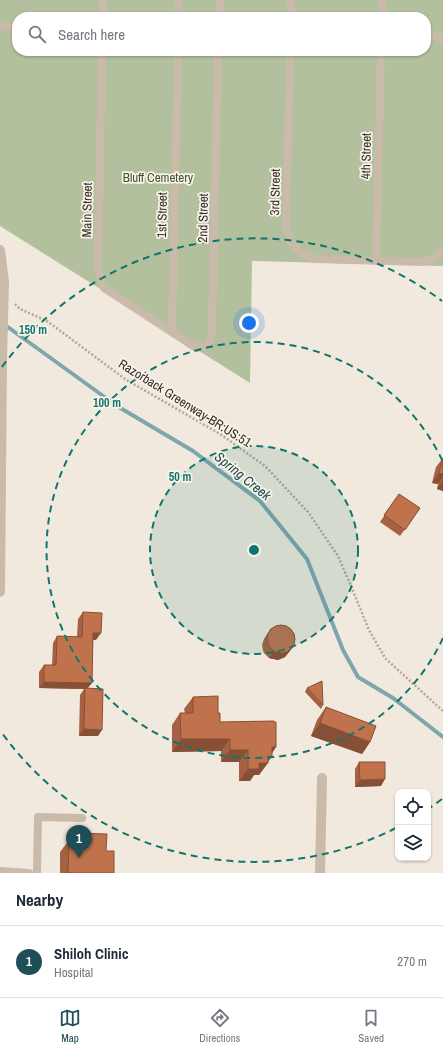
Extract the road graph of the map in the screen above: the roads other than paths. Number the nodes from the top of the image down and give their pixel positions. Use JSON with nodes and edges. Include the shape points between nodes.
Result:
{"nodes":[{"id":1,"x":103,"y":0,"type":"edge"},
{"id":2,"x":179,"y":0,"type":"edge"},
{"id":3,"x":220,"y":0,"type":"edge"},
{"id":4,"x":291,"y":0,"type":"edge"},
{"id":5,"x":382,"y":0,"type":"edge"},
{"id":6,"x":103,"y":12,"type":"edge"},
{"id":7,"x":178,"y":12,"type":"edge"},
{"id":8,"x":219,"y":12,"type":"edge"},
{"id":9,"x":291,"y":12,"type":"edge"},
{"id":10,"x":382,"y":12,"type":"edge"},
{"id":11,"x":0,"y":27,"type":"edge"},
{"id":12,"x":12,"y":28,"type":"edge"},
{"id":13,"x":431,"y":36,"type":"edge"},
{"id":14,"x":443,"y":39,"type":"edge"},
{"id":15,"x":102,"y":56,"type":"edge"},
{"id":16,"x":178,"y":56,"type":"edge"},
{"id":17,"x":218,"y":56,"type":"edge"},
{"id":18,"x":290,"y":56,"type":"edge"},
{"id":19,"x":381,"y":56,"type":"edge"},
{"id":20,"x":0,"y":250,"type":"edge"},
{"id":21,"x":443,"y":250,"type":"edge"},
{"id":22,"x":376,"y":261,"type":"junction"},
{"id":23,"x":172,"y":332,"type":"junction"},
{"id":24,"x":0,"y":592,"type":"edge"},
{"id":25,"x":322,"y":778,"type":"dead end"},
{"id":26,"x":82,"y":818,"type":"dead end"},
{"id":27,"x":0,"y":871,"type":"edge"},
{"id":28,"x":29,"y":873,"type":"edge"},
{"id":29,"x":37,"y":873,"type":"edge"},
{"id":30,"x":320,"y":873,"type":"edge"}],
"edges":[{"from":1,"to":6,"type":"lane"},
{"from":2,"to":7,"type":"lane"},
{"from":3,"to":8,"type":"lane"},
{"from":4,"to":9,"type":"lane"},
{"from":5,"to":10,"type":"lane"},
{"from":11,"to":12,"type":"lane"},
{"from":13,"to":14,"type":"lane"},
{"from":15,"to":23,"type":"lane","name":"Main Street","via":[[98,270],[104,288]]},
{"from":16,"to":23,"type":"lane","name":"1st Street"},
{"from":17,"to":23,"type":"lane","name":"2nd Street","via":[[212,332],[208,344],[196,348]]},
{"from":18,"to":22,"type":"lane","name":"3rd Street","via":[[286,227],[291,243],[302,253],[315,259]]},
{"from":19,"to":22,"type":"lane","name":"4th Street"},
{"from":20,"to":24,"type":"street","bridge":true,"via":[[4,282]]},
{"from":21,"to":22,"type":"lane","name":"3rd Street","via":[[436,257],[424,262]]},
{"from":25,"to":30,"type":"street"},
{"from":26,"to":29,"type":"lane","via":[[38,817]]},
{"from":27,"to":28,"type":"lane"}]}
